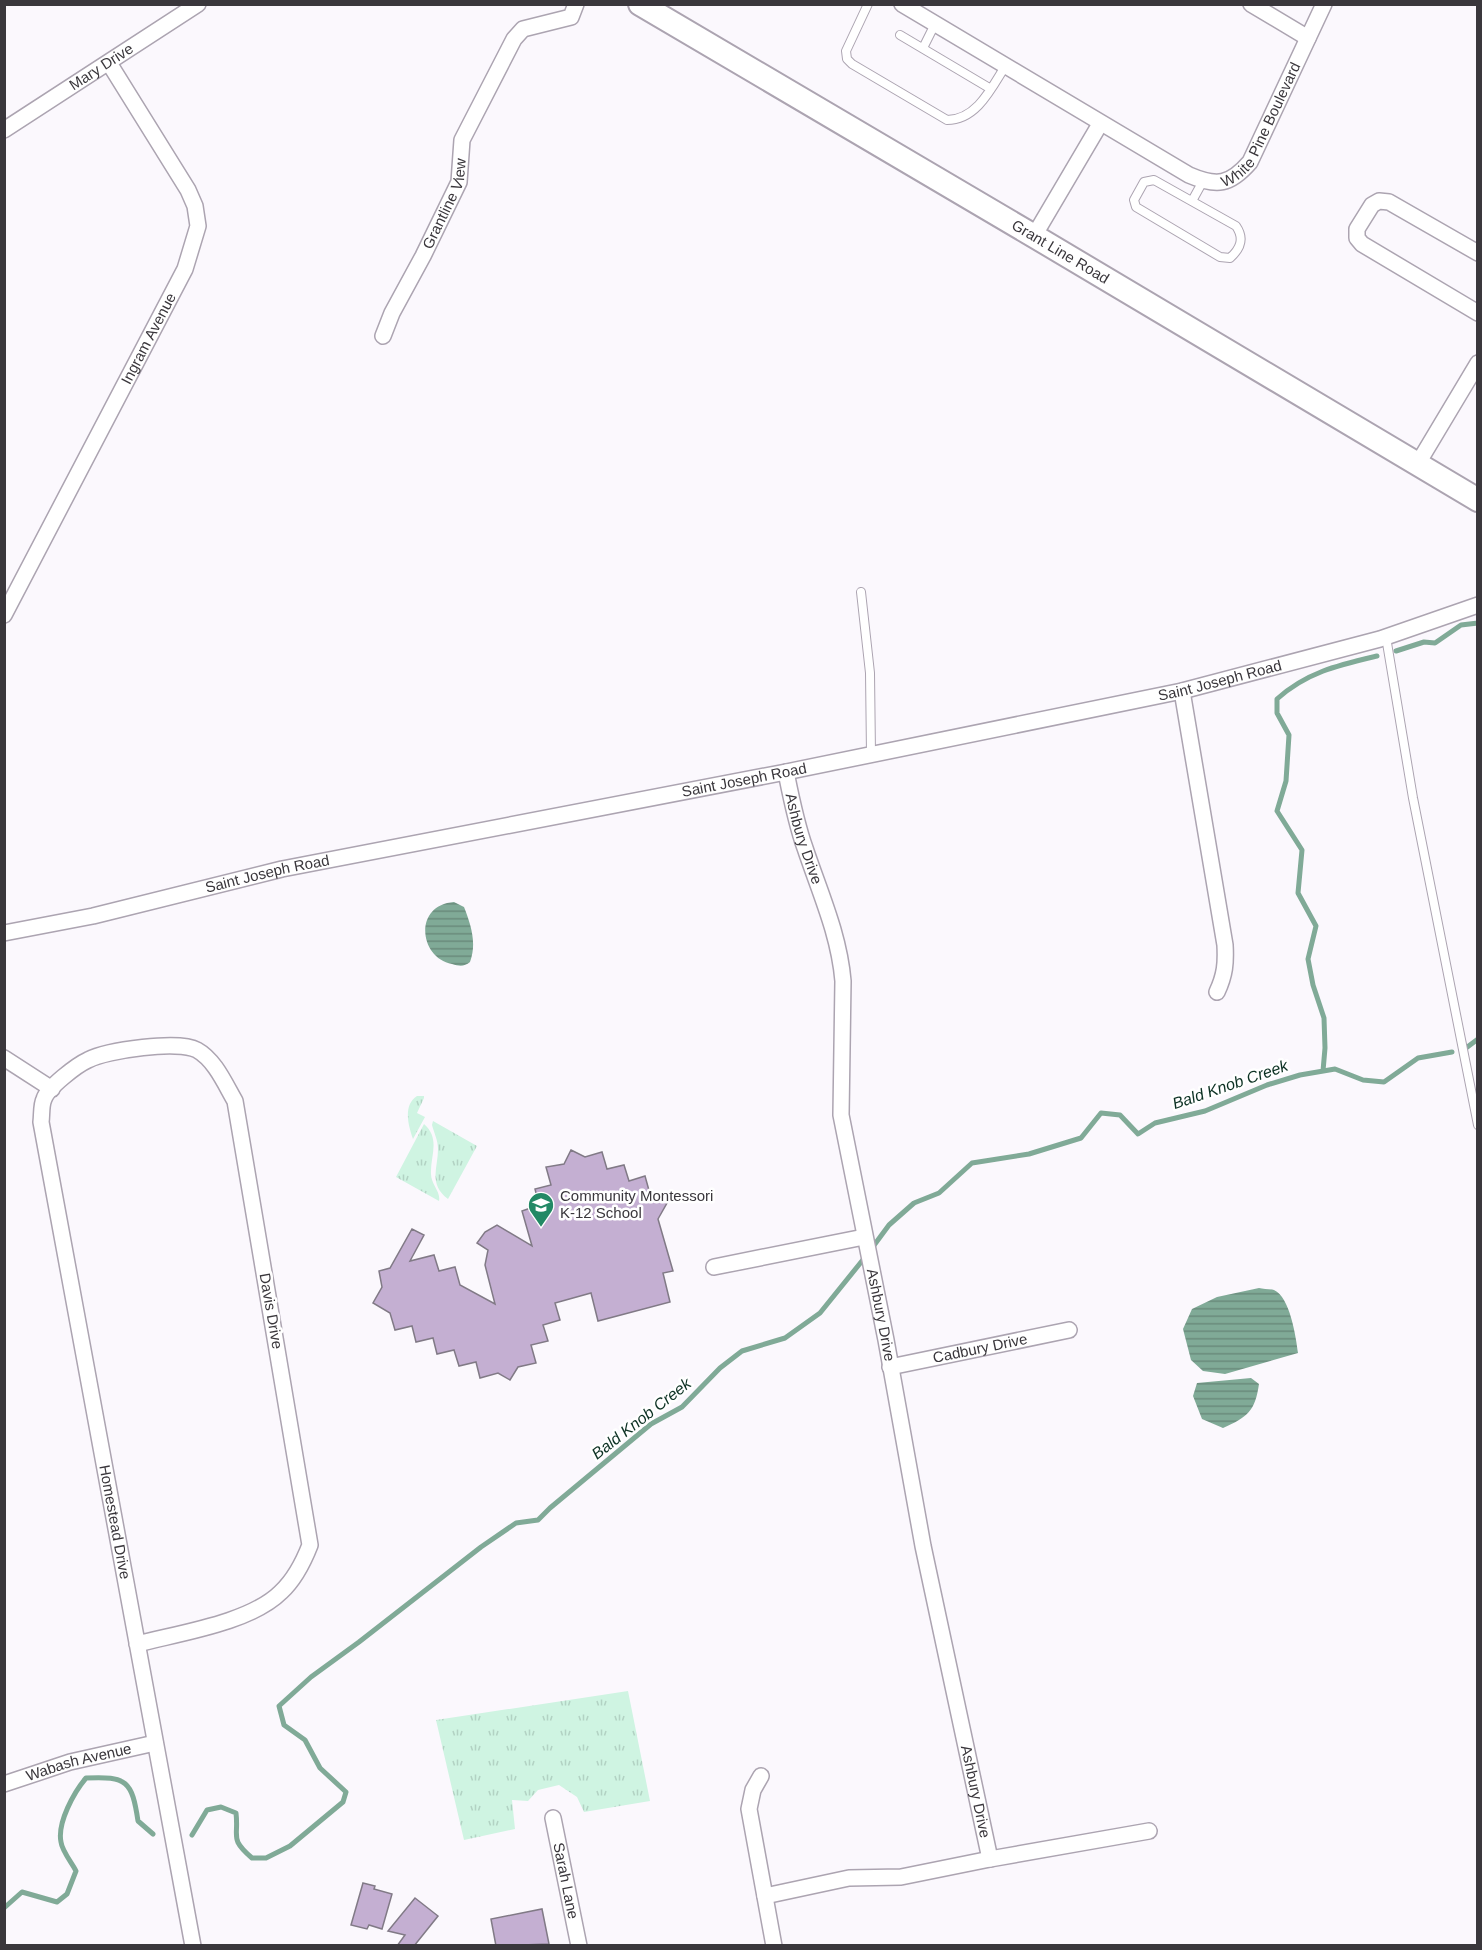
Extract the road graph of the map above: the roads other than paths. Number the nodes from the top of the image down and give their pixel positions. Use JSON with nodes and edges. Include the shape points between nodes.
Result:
{"nodes":[{"id":1,"x":198,"y":4,"type":"edge"},
{"id":2,"x":576,"y":4,"type":"edge"},
{"id":3,"x":868,"y":4,"type":"edge"},
{"id":4,"x":902,"y":4,"type":"edge"},
{"id":5,"x":1251,"y":4,"type":"edge"},
{"id":6,"x":1324,"y":4,"type":"edge"},
{"id":7,"x":641,"y":5,"type":"edge"},
{"id":8,"x":935,"y":24,"type":"junction"},
{"id":9,"x":900,"y":35,"type":"dead end"},
{"id":10,"x":1308,"y":38,"type":"junction"},
{"id":11,"x":923,"y":48,"type":"junction"},
{"id":12,"x":109,"y":63,"type":"junction"},
{"id":13,"x":1006,"y":65,"type":"junction"},
{"id":14,"x":991,"y":89,"type":"junction"},
{"id":15,"x":1100,"y":124,"type":"junction"},
{"id":16,"x":4,"y":130,"type":"edge"},
{"id":17,"x":1203,"y":181,"type":"junction"},
{"id":18,"x":1192,"y":201,"type":"junction"},
{"id":19,"x":1034,"y":236,"type":"junction"},
{"id":20,"x":1478,"y":253,"type":"edge"},
{"id":21,"x":1478,"y":313,"type":"edge"},
{"id":22,"x":382,"y":336,"type":"dead end"},
{"id":23,"x":1478,"y":363,"type":"edge"},
{"id":24,"x":1417,"y":465,"type":"junction"},
{"id":25,"x":1478,"y":500,"type":"edge"},
{"id":26,"x":861,"y":592,"type":"dead end"},
{"id":27,"x":1478,"y":605,"type":"edge"},
{"id":28,"x":4,"y":615,"type":"edge"},
{"id":29,"x":1386,"y":637,"type":"junction"},
{"id":30,"x":1182,"y":691,"type":"junction"},
{"id":31,"x":871,"y":754,"type":"junction"},
{"id":32,"x":786,"y":771,"type":"junction"},
{"id":33,"x":4,"y":933,"type":"edge"},
{"id":34,"x":1218,"y":992,"type":"dead end"},
{"id":35,"x":4,"y":1058,"type":"edge"},
{"id":36,"x":48,"y":1093,"type":"junction"},
{"id":37,"x":1478,"y":1125,"type":"edge"},
{"id":38,"x":865,"y":1239,"type":"junction"},
{"id":39,"x":714,"y":1267,"type":"dead end"},
{"id":40,"x":1069,"y":1330,"type":"dead end"},
{"id":41,"x":890,"y":1367,"type":"junction"},
{"id":42,"x":137,"y":1644,"type":"junction"},
{"id":43,"x":155,"y":1743,"type":"junction"},
{"id":44,"x":761,"y":1776,"type":"dead end"},
{"id":45,"x":4,"y":1784,"type":"edge"},
{"id":46,"x":553,"y":1818,"type":"dead end"},
{"id":47,"x":1149,"y":1831,"type":"dead end"},
{"id":48,"x":990,"y":1859,"type":"junction"},
{"id":49,"x":765,"y":1896,"type":"junction"},
{"id":50,"x":193,"y":1946,"type":"edge"},
{"id":51,"x":579,"y":1946,"type":"edge"},
{"id":52,"x":774,"y":1946,"type":"edge"}],
"edges":[{"from":1,"to":12,"type":"street","name":"Mary Drive"},
{"from":2,"to":22,"type":"street","name":"Grantline View","via":[[570,16],[523,29],[514,39],[462,140],[459,182]]},
{"from":3,"to":14,"type":"lane","via":[[846,51],[852,64],[947,120],[958,120],[983,103]]},
{"from":4,"to":8,"type":"street","name":"White Pine Boulevard"},
{"from":5,"to":10,"type":"street"},
{"from":6,"to":10,"type":"street","name":"White Pine Boulevard"},
{"from":7,"to":19,"type":"main road","name":"Grant Line Road"},
{"from":8,"to":11,"type":"lane"},
{"from":8,"to":13,"type":"street","name":"White Pine Boulevard"},
{"from":9,"to":11,"type":"lane"},
{"from":10,"to":17,"type":"street","name":"White Pine Boulevard","via":[[1250,162],[1231,180]]},
{"from":11,"to":14,"type":"lane"},
{"from":12,"to":16,"type":"street","name":"Mary Drive"},
{"from":12,"to":28,"type":"street","name":"Ingram Avenue","via":[[188,190],[198,226],[178,285]]},
{"from":13,"to":14,"type":"lane"},
{"from":13,"to":15,"type":"street","name":"White Pine Boulevard"},
{"from":15,"to":17,"type":"street","name":"White Pine Boulevard"},
{"from":15,"to":19,"type":"street"},
{"from":17,"to":18,"type":"lane"},
{"from":18,"to":18,"type":"lane","via":[[1236,226],[1241,239],[1239,250],[1230,258],[1220,257],[1136,207],[1134,200],[1144,182],[1154,180]]},
{"from":19,"to":24,"type":"main road","name":"Grant Line Road"},
{"from":20,"to":21,"type":"street","via":[[1389,202],[1372,205],[1357,229],[1362,244]]},
{"from":23,"to":24,"type":"street"},
{"from":24,"to":25,"type":"main road","name":"Grant Line Road"},
{"from":26,"to":31,"type":"lane","via":[[870,673]]},
{"from":27,"to":29,"type":"street","name":"Saint Joseph Road"},
{"from":29,"to":30,"type":"street","name":"Saint Joseph Road"},
{"from":29,"to":37,"type":"lane","via":[[1413,798]]},
{"from":30,"to":31,"type":"street","name":"Saint Joseph Road"},
{"from":30,"to":34,"type":"street","via":[[1225,945],[1227,962]]},
{"from":31,"to":32,"type":"street","name":"Saint Joseph Road"},
{"from":32,"to":33,"type":"street","name":"Saint Joseph Road","via":[[272,871],[93,916]]},
{"from":32,"to":38,"type":"street","name":"Ashbury Drive","via":[[803,845],[831,918],[841,960],[841,1115]]},
{"from":35,"to":36,"type":"street"},
{"from":36,"to":42,"type":"street","name":"Homestead Drive","via":[[41,1122]]},
{"from":36,"to":42,"type":"street","name":"Davis Drive","via":[[88,1059],[124,1049],[181,1045],[197,1050],[214,1065],[235,1101],[310,1545],[302,1566],[280,1593],[266,1603],[239,1617]]},
{"from":38,"to":39,"type":"street"},
{"from":38,"to":41,"type":"street","name":"Ashbury Drive"},
{"from":40,"to":41,"type":"street","name":"Cadbury Drive"},
{"from":41,"to":48,"type":"street","name":"Ashbury Drive","via":[[923,1546]]},
{"from":42,"to":43,"type":"street","name":"Homestead Drive"},
{"from":43,"to":45,"type":"street","name":"Wabash Avenue","via":[[70,1762]]},
{"from":43,"to":50,"type":"street","name":"Homestead Drive"},
{"from":44,"to":49,"type":"street","via":[[749,1809]]},
{"from":46,"to":51,"type":"street","name":"Sarah Lane"},
{"from":47,"to":48,"type":"street"},
{"from":48,"to":49,"type":"street","via":[[901,1877],[849,1878]]},
{"from":49,"to":52,"type":"street"}]}
